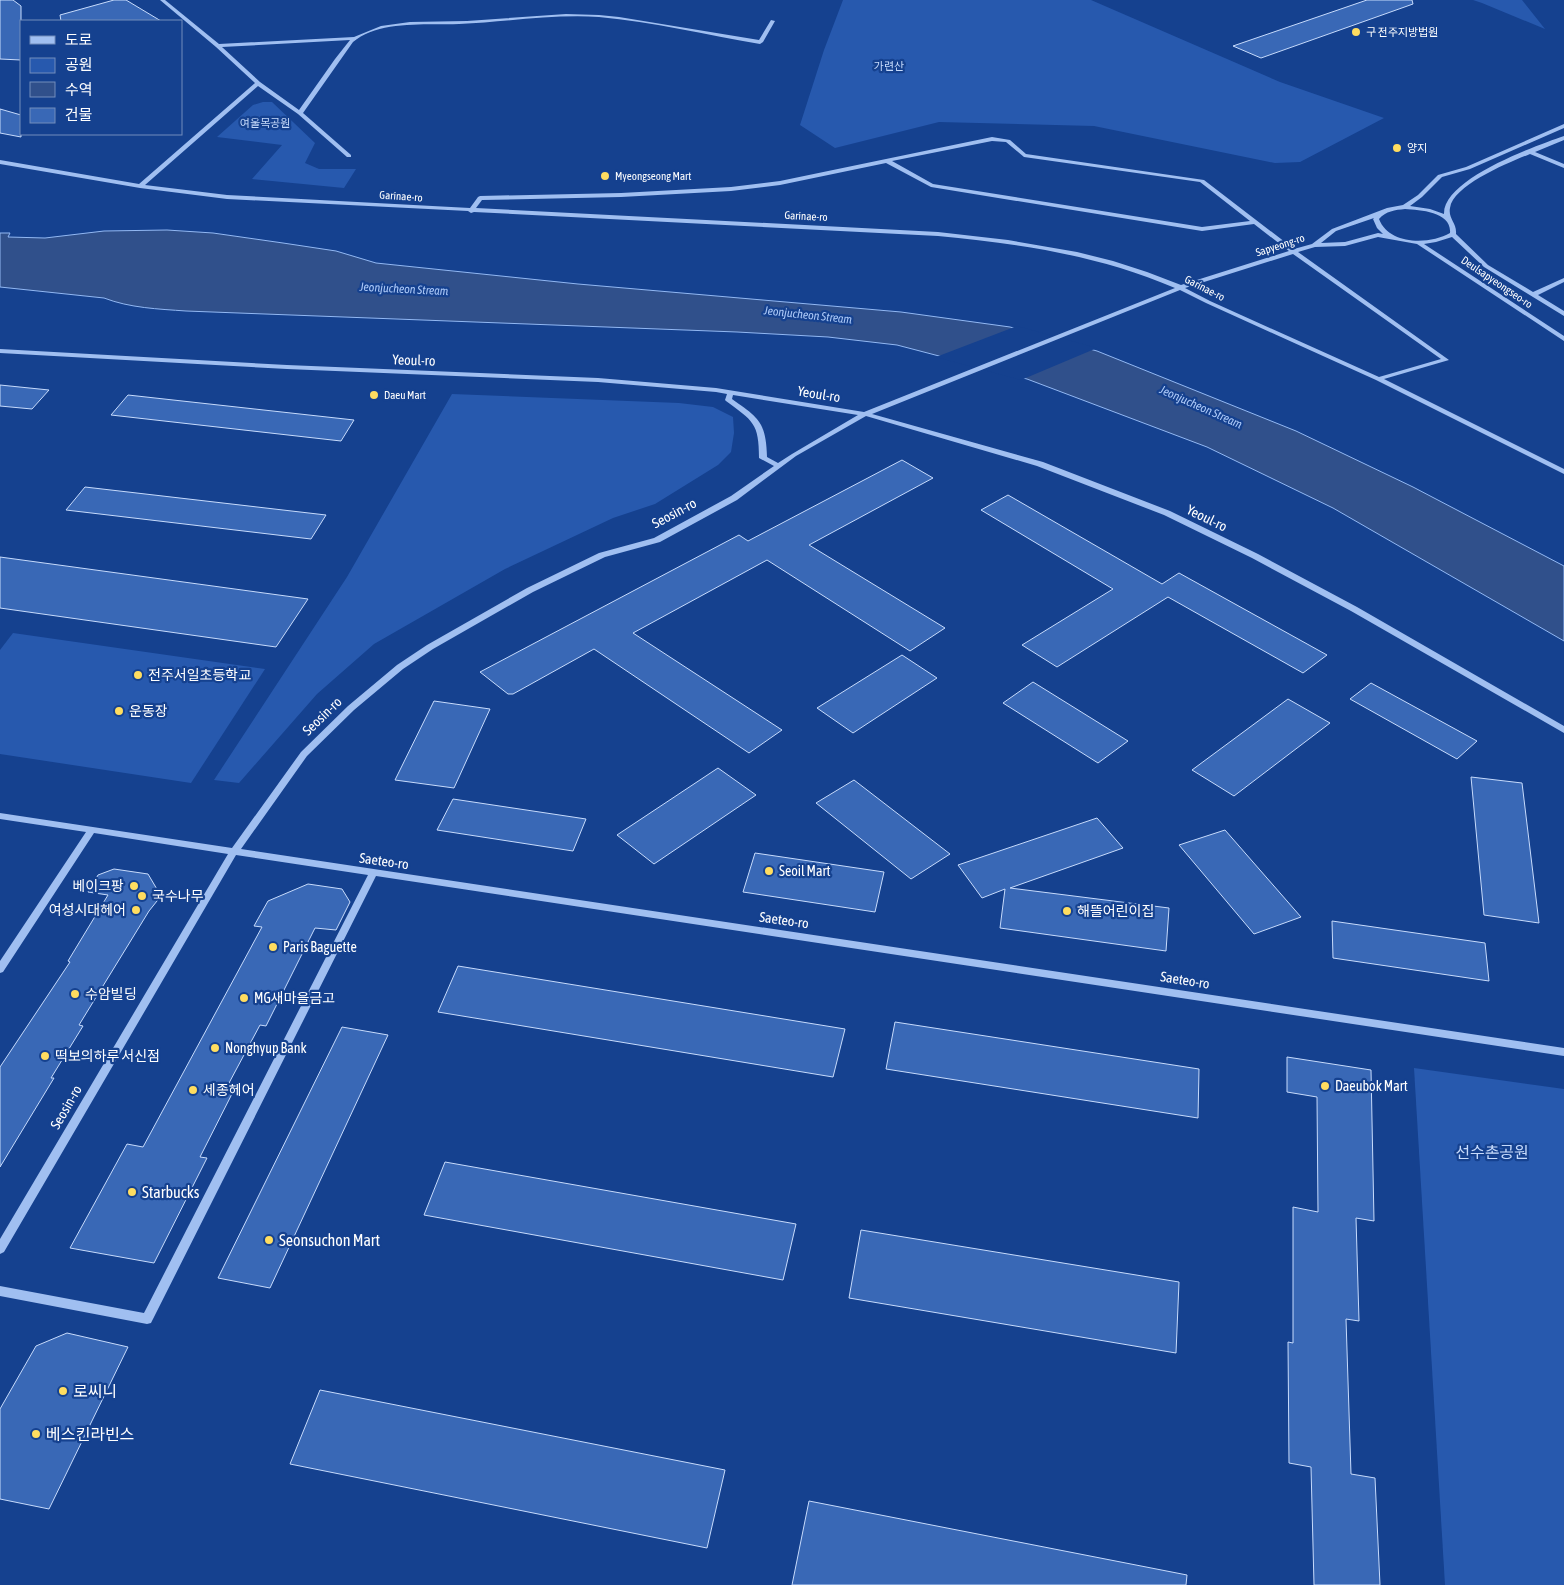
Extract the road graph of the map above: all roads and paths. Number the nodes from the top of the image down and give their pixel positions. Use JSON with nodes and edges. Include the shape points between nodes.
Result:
{"nodes":[{"id":1,"x":162,"y":0,"type":"edge"},
{"id":2,"x":773,"y":21,"type":"dead end"},
{"id":3,"x":354,"y":38,"type":"junction"},
{"id":4,"x":218,"y":46,"type":"junction"},
{"id":5,"x":258,"y":83,"type":"junction"},
{"id":6,"x":300,"y":113,"type":"junction"},
{"id":7,"x":1564,"y":126,"type":"edge"},
{"id":8,"x":1564,"y":138,"type":"edge"},
{"id":9,"x":1532,"y":153,"type":"junction"},
{"id":10,"x":349,"y":156,"type":"dead end"},
{"id":11,"x":887,"y":161,"type":"junction"},
{"id":12,"x":0,"y":162,"type":"edge"},
{"id":13,"x":1564,"y":166,"type":"edge"},
{"id":14,"x":140,"y":186,"type":"junction"},
{"id":15,"x":1405,"y":207,"type":"junction"},
{"id":16,"x":471,"y":211,"type":"junction"},
{"id":17,"x":1379,"y":214,"type":"junction"},
{"id":18,"x":1447,"y":219,"type":"junction"},
{"id":19,"x":1255,"y":222,"type":"junction"},
{"id":20,"x":1452,"y":234,"type":"junction"},
{"id":21,"x":1396,"y":238,"type":"junction"},
{"id":22,"x":1418,"y":242,"type":"junction"},
{"id":23,"x":1314,"y":245,"type":"junction"},
{"id":24,"x":1294,"y":252,"type":"junction"},
{"id":25,"x":1564,"y":280,"type":"edge"},
{"id":26,"x":1182,"y":287,"type":"junction"},
{"id":27,"x":1533,"y":295,"type":"junction"},
{"id":28,"x":1564,"y":314,"type":"edge"},
{"id":29,"x":1564,"y":339,"type":"edge"},
{"id":30,"x":0,"y":351,"type":"edge"},
{"id":31,"x":1378,"y":379,"type":"junction"},
{"id":32,"x":730,"y":392,"type":"junction"},
{"id":33,"x":899,"y":400,"type":"joint"},
{"id":34,"x":865,"y":414,"type":"junction"},
{"id":35,"x":779,"y":466,"type":"junction"},
{"id":36,"x":1564,"y":472,"type":"edge"},
{"id":37,"x":1564,"y":730,"type":"edge"},
{"id":38,"x":0,"y":816,"type":"edge"},
{"id":39,"x":92,"y":830,"type":"junction"},
{"id":40,"x":233,"y":853,"type":"junction"},
{"id":41,"x":373,"y":873,"type":"junction"},
{"id":42,"x":0,"y":969,"type":"edge"},
{"id":43,"x":1564,"y":1052,"type":"edge"},
{"id":44,"x":0,"y":1249,"type":"edge"},
{"id":45,"x":0,"y":1291,"type":"edge"}],
"edges":[{"from":1,"to":4,"type":"street"},
{"from":2,"to":3,"type":"street","via":[[760,42],[598,16],[416,23],[387,26]]},
{"from":3,"to":4,"type":"street"},
{"from":3,"to":6,"type":"street"},
{"from":4,"to":5,"type":"street"},
{"from":5,"to":6,"type":"street"},
{"from":5,"to":14,"type":"street"},
{"from":6,"to":10,"type":"street"},
{"from":7,"to":15,"type":"street","name":"Sapyeong-ro","via":[[1468,168],[1440,176]]},
{"from":8,"to":9,"type":"street"},
{"from":9,"to":13,"type":"street"},
{"from":9,"to":18,"type":"street","via":[[1482,172],[1455,193],[1447,204]]},
{"from":11,"to":16,"type":"street","via":[[780,183],[731,189],[480,198]]},
{"from":11,"to":19,"type":"street","via":[[930,185],[1202,229]]},
{"from":11,"to":19,"type":"street","via":[[992,139],[1008,142],[1024,155],[1202,181]]},
{"from":12,"to":14,"type":"street","name":"Garinae-ro"},
{"from":14,"to":16,"type":"street","name":"Garinae-ro","via":[[227,197]]},
{"from":15,"to":17,"type":"street","name":"Sapyeong-ro"},
{"from":15,"to":18,"type":"street","name":"Sapyeong-ro","via":[[1428,210]]},
{"from":16,"to":26,"type":"street","name":"Garinae-ro","via":[[830,226],[990,239],[1078,254],[1144,271]]},
{"from":17,"to":21,"type":"street","via":[[1376,219],[1380,229]]},
{"from":17,"to":23,"type":"street","name":"Sapyeong-ro","via":[[1334,230]]},
{"from":18,"to":20,"type":"street","via":[[1454,229]]},
{"from":19,"to":24,"type":"street"},
{"from":20,"to":22,"type":"street","via":[[1440,241]]},
{"from":20,"to":27,"type":"street","name":"Deulsapyeongseo-ro","via":[[1486,266]]},
{"from":21,"to":22,"type":"street"},
{"from":21,"to":23,"type":"street","via":[[1378,235],[1345,244]]},
{"from":22,"to":29,"type":"street","name":"Deulsapyeongseo-ro"},
{"from":23,"to":24,"type":"street","name":"Sapyeong-ro"},
{"from":24,"to":26,"type":"street","name":"Sapyeong-ro"},
{"from":24,"to":31,"type":"street","via":[[1446,360]]},
{"from":25,"to":27,"type":"street"},
{"from":26,"to":31,"type":"street","name":"Garinae-ro","via":[[1208,302]]},
{"from":26,"to":33,"type":"street"},
{"from":27,"to":28,"type":"street","name":"Deulsapyeongseo-ro"},
{"from":30,"to":32,"type":"street","name":"Yeoul-ro","via":[[598,380]]},
{"from":31,"to":36,"type":"street","name":"Garinae-ro"},
{"from":32,"to":34,"type":"street","name":"Yeoul-ro"},
{"from":32,"to":35,"type":"street","via":[[728,400],[756,422],[763,434],[763,458]]},
{"from":33,"to":34,"type":"street"},
{"from":34,"to":35,"type":"street","name":"Seosin-ro"},
{"from":34,"to":37,"type":"street","name":"Yeoul-ro","via":[[1040,464],[1167,513],[1346,605]]},
{"from":35,"to":40,"type":"street","name":"Seosin-ro","via":[[734,498],[657,540],[602,555],[530,590],[400,667],[351,708],[304,754]]},
{"from":38,"to":39,"type":"street","name":"Saeteo-ro"},
{"from":39,"to":40,"type":"street","name":"Saeteo-ro"},
{"from":39,"to":42,"type":"street"},
{"from":40,"to":41,"type":"street","name":"Saeteo-ro"},
{"from":40,"to":44,"type":"street","name":"Seosin-ro"},
{"from":41,"to":43,"type":"street","name":"Saeteo-ro"},
{"from":41,"to":45,"type":"street","via":[[147,1319]]}]}
